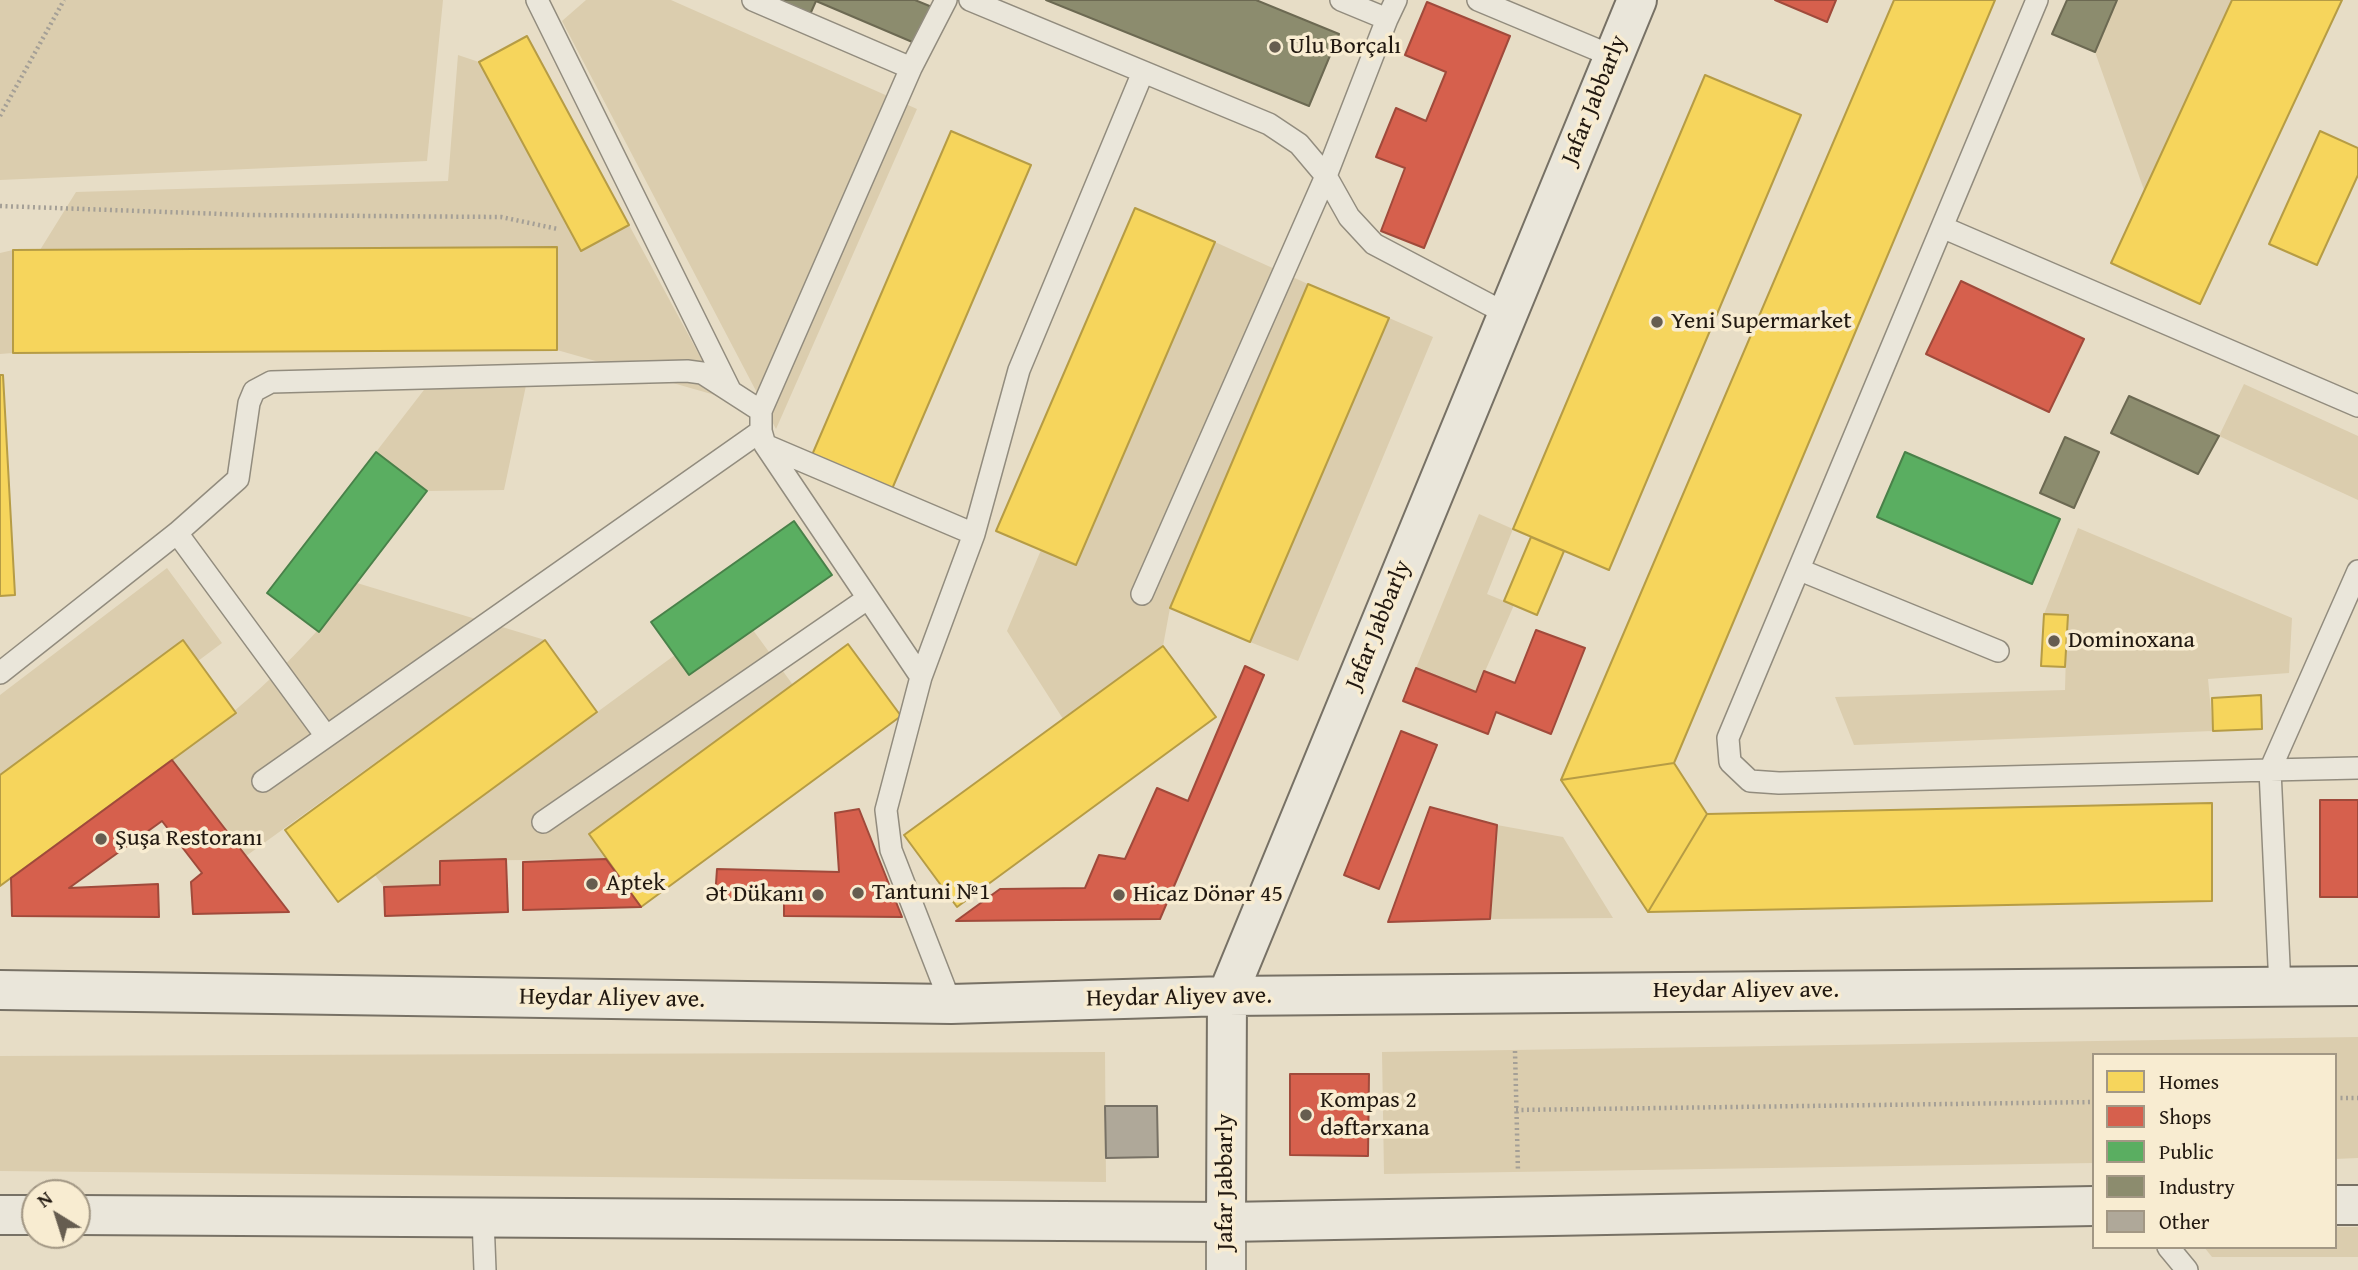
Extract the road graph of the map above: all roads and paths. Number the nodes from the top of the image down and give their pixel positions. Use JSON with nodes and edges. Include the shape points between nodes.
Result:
{"nodes":[{"id":1,"x":64,"y":0,"type":"edge"},
{"id":2,"x":537,"y":0,"type":"edge"},
{"id":3,"x":752,"y":0,"type":"edge"},
{"id":4,"x":946,"y":0,"type":"edge"},
{"id":5,"x":970,"y":0,"type":"edge"},
{"id":6,"x":1341,"y":0,"type":"edge"},
{"id":7,"x":1478,"y":0,"type":"edge"},
{"id":8,"x":1637,"y":0,"type":"edge"},
{"id":9,"x":2037,"y":0,"type":"edge"},
{"id":10,"x":1391,"y":10,"type":"edge"},
{"id":11,"x":1612,"y":56,"type":"junction"},
{"id":12,"x":911,"y":68,"type":"junction"},
{"id":13,"x":1143,"y":72,"type":"junction"},
{"id":14,"x":0,"y":116,"type":"edge"},
{"id":15,"x":1326,"y":176,"type":"junction"},
{"id":16,"x":0,"y":206,"type":"edge"},
{"id":17,"x":1942,"y":227,"type":"junction"},
{"id":18,"x":558,"y":229,"type":"dead end"},
{"id":19,"x":1507,"y":314,"type":"junction"},
{"id":20,"x":731,"y":392,"type":"junction"},
{"id":21,"x":2358,"y":406,"type":"edge"},
{"id":22,"x":762,"y":429,"type":"junction"},
{"id":23,"x":177,"y":533,"type":"junction"},
{"id":24,"x":974,"y":534,"type":"junction"},
{"id":25,"x":1801,"y":570,"type":"junction"},
{"id":26,"x":2358,"y":571,"type":"edge"},
{"id":27,"x":1142,"y":594,"type":"dead end"},
{"id":28,"x":867,"y":599,"type":"junction"},
{"id":29,"x":1998,"y":651,"type":"dead end"},
{"id":30,"x":0,"y":673,"type":"edge"},
{"id":31,"x":921,"y":677,"type":"junction"},
{"id":32,"x":326,"y":736,"type":"junction"},
{"id":33,"x":2358,"y":768,"type":"edge"},
{"id":34,"x":2270,"y":769,"type":"junction"},
{"id":35,"x":262,"y":781,"type":"dead end"},
{"id":36,"x":543,"y":822,"type":"dead end"},
{"id":37,"x":2280,"y":986,"type":"junction"},
{"id":38,"x":2358,"y":986,"type":"edge"},
{"id":39,"x":0,"y":990,"type":"edge"},
{"id":40,"x":1227,"y":996,"type":"junction"},
{"id":41,"x":951,"y":1004,"type":"junction"},
{"id":42,"x":1514,"y":1051,"type":"dead end"},
{"id":43,"x":2337,"y":1098,"type":"edge"},
{"id":44,"x":2358,"y":1098,"type":"edge"},
{"id":45,"x":2092,"y":1102,"type":"edge"},
{"id":46,"x":1516,"y":1110,"type":"junction"},
{"id":47,"x":1518,"y":1172,"type":"dead end"},
{"id":48,"x":2337,"y":1205,"type":"edge"},
{"id":49,"x":2358,"y":1205,"type":"edge"},
{"id":50,"x":2092,"y":1206,"type":"edge"},
{"id":51,"x":0,"y":1215,"type":"edge"},
{"id":52,"x":21,"y":1215,"type":"edge"},
{"id":53,"x":91,"y":1215,"type":"edge"},
{"id":54,"x":483,"y":1219,"type":"junction"},
{"id":55,"x":1226,"y":1222,"type":"junction"},
{"id":56,"x":2170,"y":1249,"type":"edge"},
{"id":57,"x":485,"y":1270,"type":"edge"},
{"id":58,"x":1226,"y":1270,"type":"edge"},
{"id":59,"x":2186,"y":1270,"type":"edge"}],
"edges":[{"from":1,"to":14,"type":"path"},
{"from":2,"to":20,"type":"lane"},
{"from":3,"to":12,"type":"lane"},
{"from":4,"to":12,"type":"lane"},
{"from":5,"to":13,"type":"lane"},
{"from":6,"to":10,"type":"lane"},
{"from":7,"to":11,"type":"lane"},
{"from":8,"to":11,"type":"main road","name":"Jafar Jabbarly"},
{"from":9,"to":17,"type":"lane"},
{"from":10,"to":15,"type":"lane"},
{"from":11,"to":19,"type":"main road","name":"Jafar Jabbarly"},
{"from":12,"to":22,"type":"lane"},
{"from":13,"to":15,"type":"lane","via":[[1269,124],[1299,144]]},
{"from":13,"to":24,"type":"lane","via":[[1019,370]]},
{"from":15,"to":19,"type":"lane","via":[[1349,217],[1374,244]]},
{"from":15,"to":27,"type":"lane"},
{"from":16,"to":18,"type":"path","via":[[250,215],[501,217]]},
{"from":17,"to":21,"type":"lane"},
{"from":17,"to":25,"type":"lane"},
{"from":19,"to":40,"type":"main road","name":"Jafar Jabbarly"},
{"from":20,"to":22,"type":"lane"},
{"from":20,"to":23,"type":"lane","via":[[702,373],[687,371],[271,382],[254,391],[249,402],[238,479]]},
{"from":22,"to":24,"type":"lane"},
{"from":22,"to":28,"type":"lane"},
{"from":22,"to":32,"type":"lane"},
{"from":23,"to":30,"type":"lane"},
{"from":23,"to":32,"type":"lane"},
{"from":24,"to":31,"type":"lane"},
{"from":25,"to":29,"type":"lane"},
{"from":25,"to":34,"type":"lane","via":[[1728,738],[1730,762],[1749,781]]},
{"from":26,"to":34,"type":"lane"},
{"from":28,"to":31,"type":"lane"},
{"from":28,"to":36,"type":"lane"},
{"from":31,"to":41,"type":"lane","via":[[886,810],[891,850]]},
{"from":32,"to":35,"type":"lane"},
{"from":33,"to":34,"type":"lane"},
{"from":34,"to":37,"type":"lane"},
{"from":37,"to":38,"type":"main road","name":"Heydar Aliyev ave."},
{"from":37,"to":40,"type":"main road","name":"Heydar Aliyev ave."},
{"from":39,"to":41,"type":"main road","name":"Heydar Aliyev ave."},
{"from":40,"to":41,"type":"main road","name":"Heydar Aliyev ave."},
{"from":40,"to":55,"type":"main road","name":"Jafar Jabbarly"},
{"from":42,"to":46,"type":"path"},
{"from":43,"to":44,"type":"path"},
{"from":45,"to":46,"type":"path"},
{"from":46,"to":47,"type":"path"},
{"from":48,"to":49,"type":"main road"},
{"from":50,"to":55,"type":"main road"},
{"from":51,"to":52,"type":"main road"},
{"from":53,"to":54,"type":"main road"},
{"from":54,"to":55,"type":"main road"},
{"from":54,"to":57,"type":"lane"},
{"from":55,"to":58,"type":"main road","name":"Jafar Jabbarly"},
{"from":56,"to":59,"type":"lane"}]}
